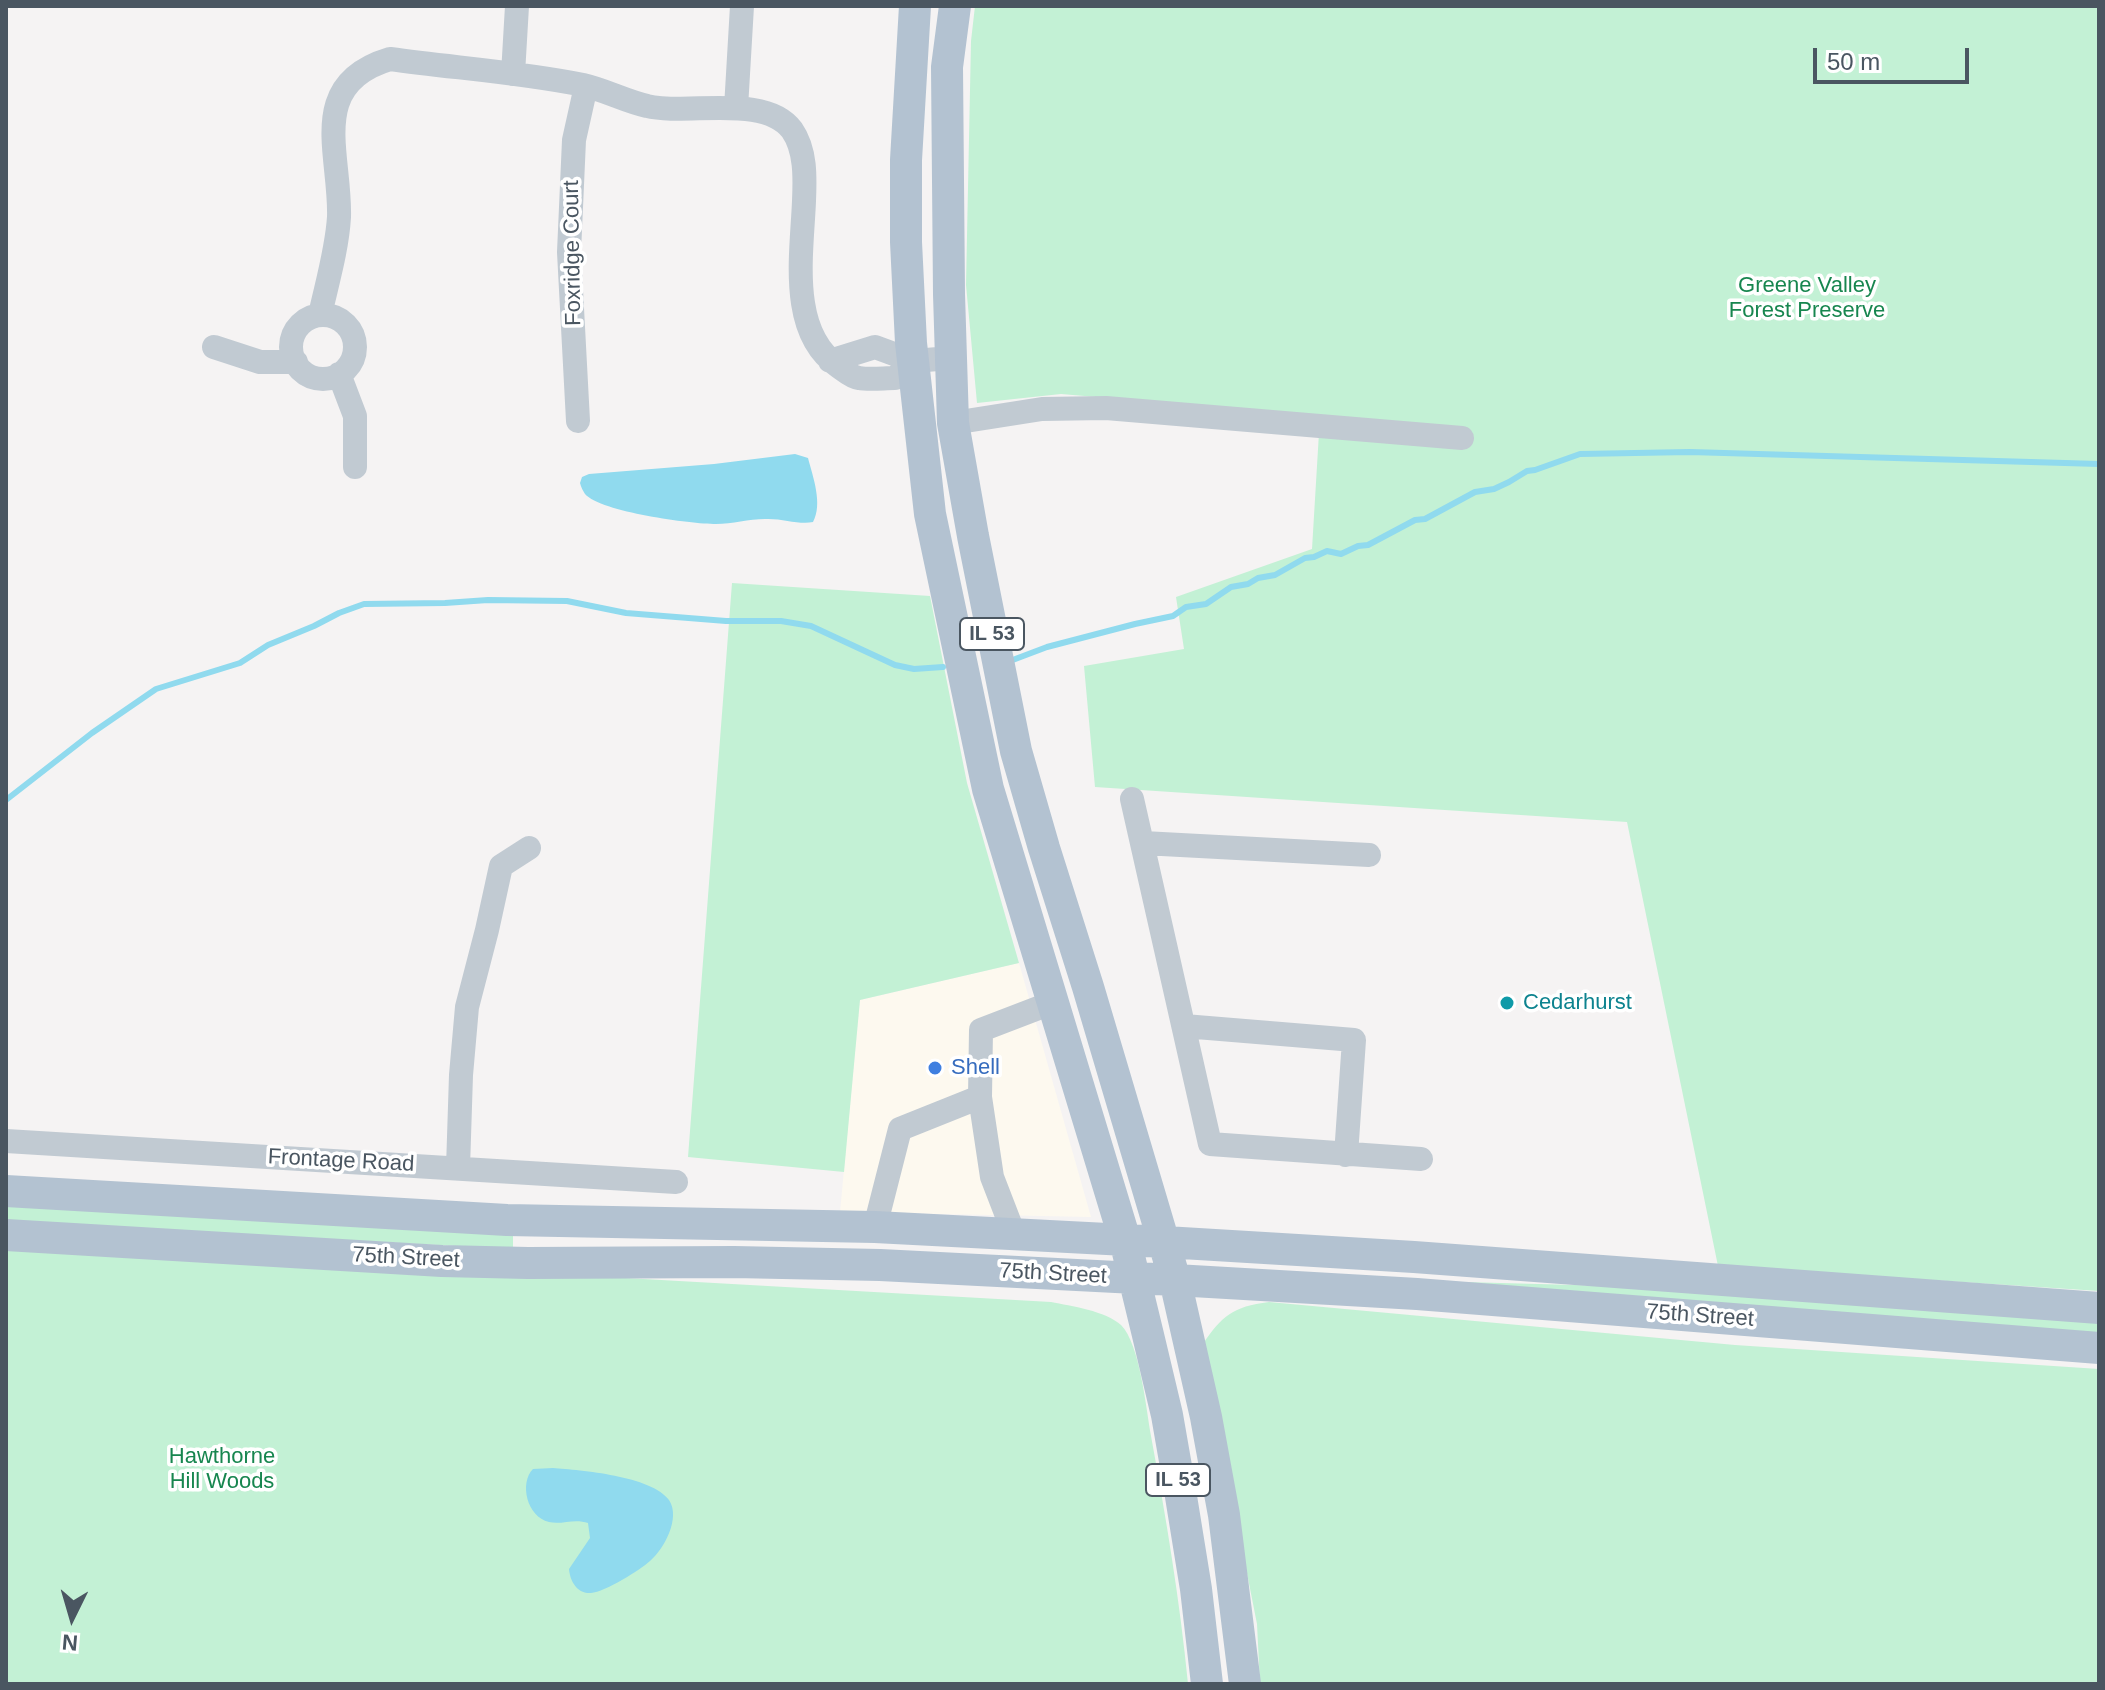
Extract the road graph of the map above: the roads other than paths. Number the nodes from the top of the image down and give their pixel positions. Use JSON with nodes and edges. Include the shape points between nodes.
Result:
{"nodes":[{"id":1,"x":517,"y":6,"type":"edge"},
{"id":2,"x":742,"y":6,"type":"edge"},
{"id":3,"x":915,"y":6,"type":"edge"},
{"id":4,"x":955,"y":6,"type":"edge"},
{"id":5,"x":513,"y":74,"type":"junction"},
{"id":6,"x":586,"y":86,"type":"junction"},
{"id":7,"x":736,"y":108,"type":"junction"},
{"id":8,"x":320,"y":315,"type":"junction"},
{"id":9,"x":214,"y":347,"type":"dead end"},
{"id":10,"x":951,"y":358,"type":"junction"},
{"id":11,"x":913,"y":361,"type":"junction"},
{"id":12,"x":296,"y":362,"type":"junction"},
{"id":13,"x":339,"y":374,"type":"junction"},
{"id":14,"x":578,"y":421,"type":"dead end"},
{"id":15,"x":953,"y":423,"type":"junction"},
{"id":16,"x":1462,"y":438,"type":"dead end"},
{"id":17,"x":355,"y":467,"type":"dead end"},
{"id":18,"x":1132,"y":799,"type":"dead end"},
{"id":19,"x":1143,"y":843,"type":"junction"},
{"id":20,"x":529,"y":848,"type":"dead end"},
{"id":21,"x":1369,"y":855,"type":"dead end"},
{"id":22,"x":1054,"y":1002,"type":"junction"},
{"id":23,"x":1184,"y":1026,"type":"junction"},
{"id":24,"x":980,"y":1097,"type":"junction"},
{"id":25,"x":6,"y":1141,"type":"edge"},
{"id":26,"x":1346,"y":1155,"type":"junction"},
{"id":27,"x":1421,"y":1159,"type":"dead end"},
{"id":28,"x":458,"y":1168,"type":"junction"},
{"id":29,"x":676,"y":1182,"type":"dead end"},
{"id":30,"x":6,"y":1191,"type":"edge"},
{"id":31,"x":875,"y":1227,"type":"junction"},
{"id":32,"x":1014,"y":1234,"type":"junction"},
{"id":33,"x":6,"y":1235,"type":"edge"},
{"id":34,"x":1125,"y":1240,"type":"junction"},
{"id":35,"x":1165,"y":1242,"type":"junction"},
{"id":36,"x":1135,"y":1279,"type":"junction"},
{"id":37,"x":1175,"y":1280,"type":"junction"},
{"id":38,"x":2099,"y":1308,"type":"edge"},
{"id":39,"x":2099,"y":1348,"type":"edge"},
{"id":40,"x":1207,"y":1684,"type":"edge"},
{"id":41,"x":1245,"y":1684,"type":"edge"}],
"edges":[{"from":1,"to":5,"type":"street"},
{"from":2,"to":7,"type":"street"},
{"from":3,"to":11,"type":"main road","number":"IL 53","via":[[906,160]]},
{"from":4,"to":10,"type":"main road","number":"IL 53","via":[[947,67]]},
{"from":5,"to":6,"type":"street"},
{"from":5,"to":8,"type":"street","via":[[390,59],[354,75],[340,96],[333,122],[339,218]]},
{"from":6,"to":7,"type":"street","via":[[649,107]]},
{"from":6,"to":14,"type":"street","name":"Foxridge Court","via":[[574,140],[569,252]]},
{"from":7,"to":11,"type":"street","via":[[772,113],[791,128],[800,146],[805,176],[800,279],[806,320],[819,349],[830,361],[875,347]]},
{"from":8,"to":12,"type":"street","via":[[295,332]]},
{"from":8,"to":13,"type":"street","via":[[341,320],[354,337],[353,358]]},
{"from":9,"to":12,"type":"street","via":[[260,362]]},
{"from":10,"to":11,"type":"street"},
{"from":10,"to":15,"type":"main road","number":"IL 53"},
{"from":11,"to":22,"type":"main road","number":"IL 53","via":[[930,514],[985,774]]},
{"from":12,"to":13,"type":"street","via":[[320,378]]},
{"from":13,"to":17,"type":"street","via":[[355,416]]},
{"from":15,"to":16,"type":"street","via":[[1042,409],[1106,408]]},
{"from":15,"to":35,"type":"main road","number":"IL 53","via":[[1016,751]]},
{"from":18,"to":19,"type":"street"},
{"from":19,"to":21,"type":"street"},
{"from":19,"to":23,"type":"street"},
{"from":20,"to":28,"type":"street","via":[[501,866],[467,1007]]},
{"from":22,"to":24,"type":"street","via":[[981,1030]]},
{"from":22,"to":34,"type":"main road","number":"IL 53"},
{"from":23,"to":26,"type":"street","via":[[1210,1144]]},
{"from":23,"to":26,"type":"street","via":[[1354,1040]]},
{"from":24,"to":31,"type":"street","via":[[900,1129]]},
{"from":24,"to":32,"type":"street","via":[[992,1177]]},
{"from":25,"to":28,"type":"street","name":"Frontage Road"},
{"from":26,"to":27,"type":"street"},
{"from":28,"to":29,"type":"street","name":"Frontage Road"},
{"from":30,"to":31,"type":"main road","name":"75th Street","via":[[507,1220]]},
{"from":31,"to":32,"type":"main road","name":"75th Street"},
{"from":32,"to":34,"type":"main road","name":"75th Street"},
{"from":33,"to":36,"type":"main road","name":"75th Street","via":[[442,1261],[866,1265]]},
{"from":34,"to":35,"type":"main road","name":"75th Street"},
{"from":34,"to":36,"type":"main road","number":"IL 53"},
{"from":35,"to":37,"type":"main road","number":"IL 53"},
{"from":35,"to":38,"type":"main road","name":"75th Street"},
{"from":36,"to":37,"type":"main road","name":"75th Street"},
{"from":36,"to":40,"type":"main road","number":"IL 53","via":[[1167,1415]]},
{"from":37,"to":39,"type":"main road","name":"75th Street"},
{"from":37,"to":41,"type":"main road","number":"IL 53","via":[[1224,1515]]}]}
